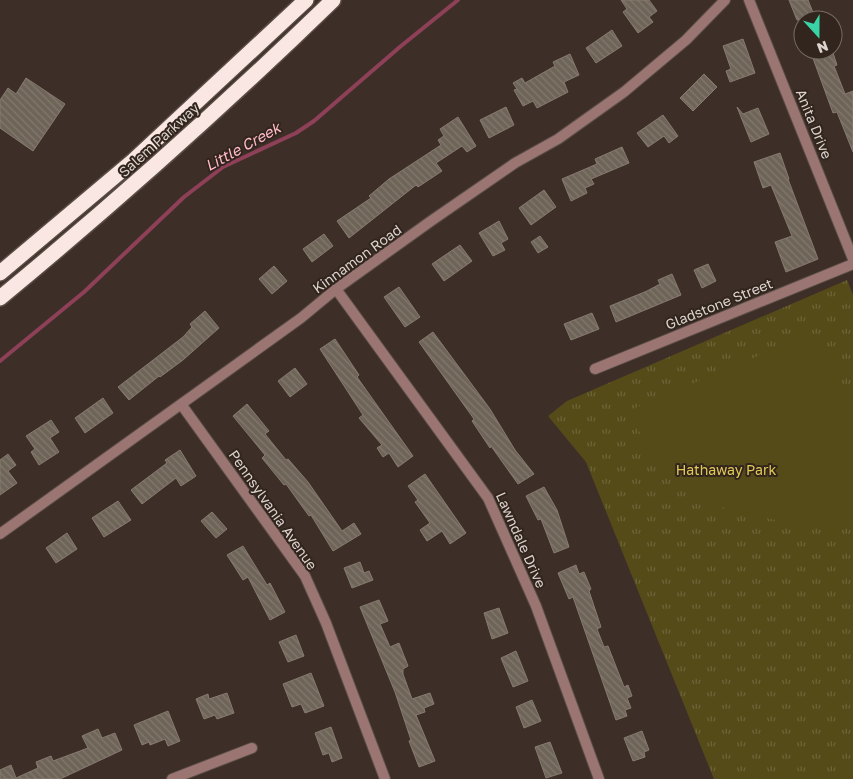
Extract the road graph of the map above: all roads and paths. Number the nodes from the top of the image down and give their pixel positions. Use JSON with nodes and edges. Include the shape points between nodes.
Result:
{"nodes":[{"id":1,"x":306,"y":0,"type":"edge"},
{"id":2,"x":333,"y":0,"type":"edge"},
{"id":3,"x":725,"y":0,"type":"edge"},
{"id":4,"x":749,"y":0,"type":"edge"},
{"id":5,"x":853,"y":259,"type":"edge"},
{"id":6,"x":853,"y":264,"type":"edge"},
{"id":7,"x":0,"y":274,"type":"edge"},
{"id":8,"x":336,"y":289,"type":"junction"},
{"id":9,"x":0,"y":298,"type":"edge"},
{"id":10,"x":595,"y":369,"type":"dead end"},
{"id":11,"x":181,"y":404,"type":"junction"},
{"id":12,"x":0,"y":534,"type":"edge"},
{"id":13,"x":252,"y":748,"type":"dead end"},
{"id":14,"x":172,"y":779,"type":"edge"},
{"id":15,"x":385,"y":779,"type":"edge"},
{"id":16,"x":599,"y":779,"type":"edge"}],
"edges":[{"from":1,"to":7,"type":"highway","name":"Salem Parkway","via":[[133,161]]},
{"from":2,"to":9,"type":"highway","name":"Salem Parkway","via":[[194,131]]},
{"from":3,"to":8,"type":"street","name":"Kinnamon Road","via":[[624,92],[558,139],[515,163]]},
{"from":4,"to":5,"type":"street","name":"Anita Drive"},
{"from":6,"to":10,"type":"street","name":"Gladstone Street"},
{"from":8,"to":11,"type":"street","name":"Kinnamon Road"},
{"from":8,"to":16,"type":"street","name":"Lawndale Drive","via":[[488,498],[536,606]]},
{"from":11,"to":12,"type":"street","name":"Kinnamon Road"},
{"from":11,"to":15,"type":"street","name":"Pennsylvania Avenue","via":[[305,576]]},
{"from":13,"to":14,"type":"street"}]}
